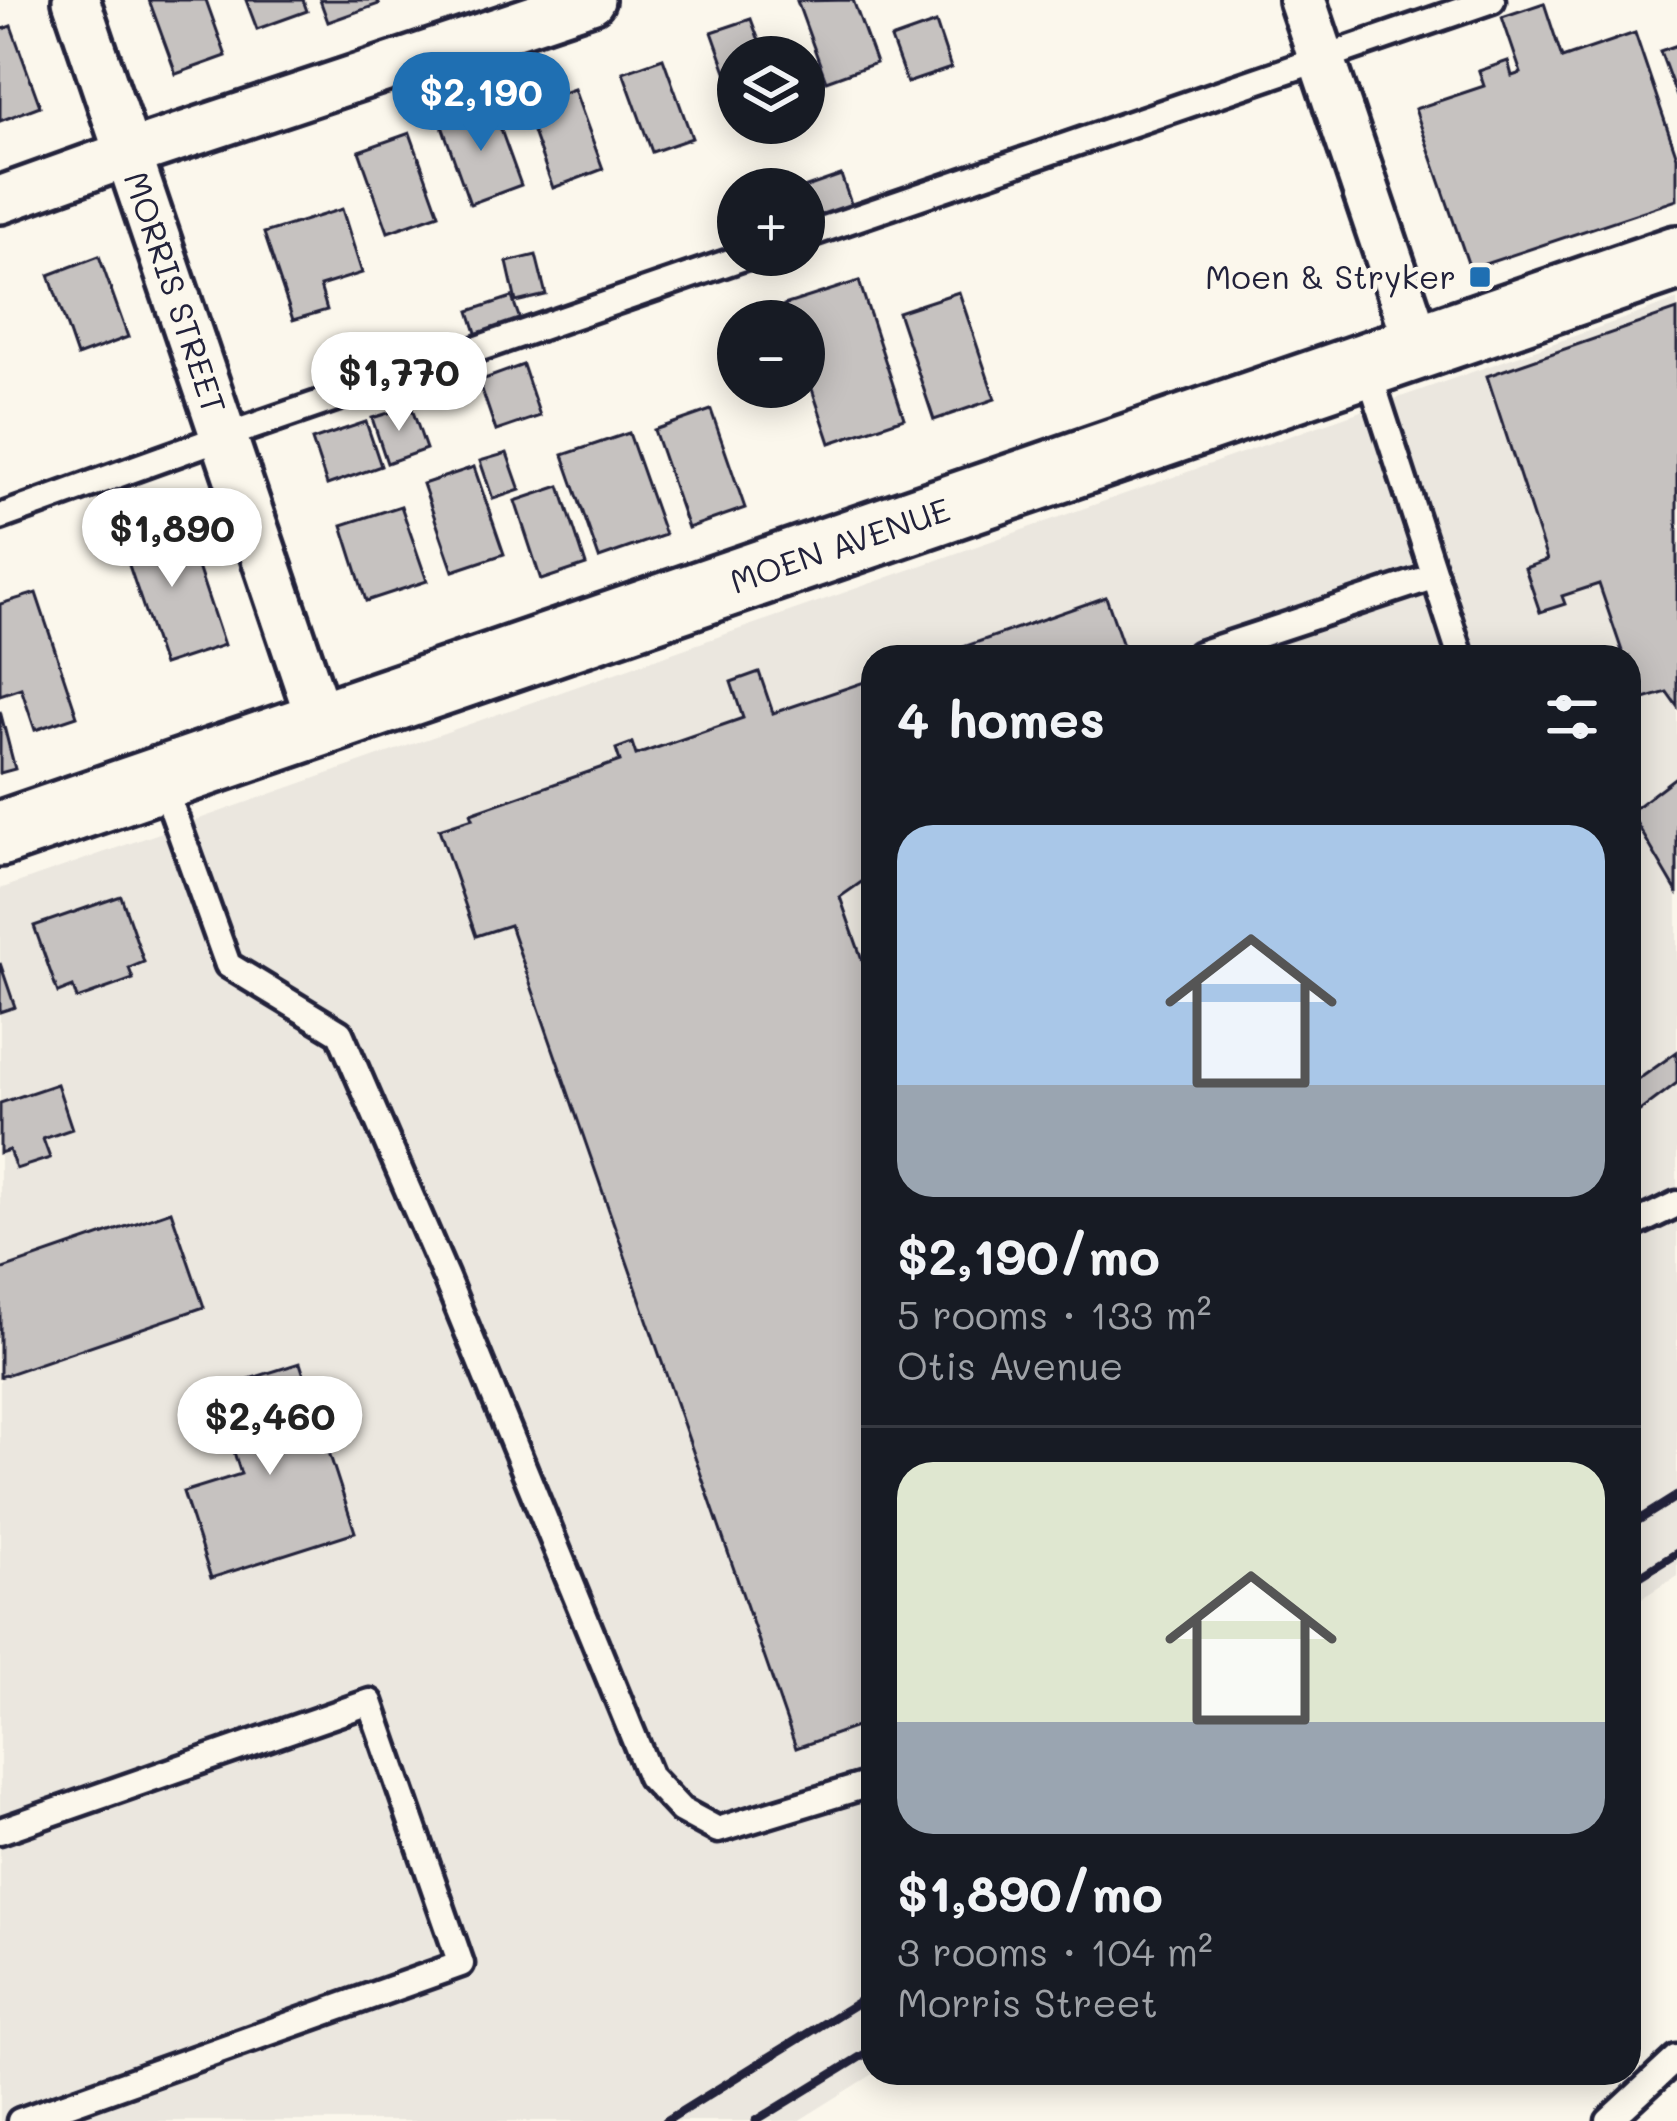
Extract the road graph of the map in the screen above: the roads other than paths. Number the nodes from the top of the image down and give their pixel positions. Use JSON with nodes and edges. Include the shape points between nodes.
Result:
{"nodes":[{"id":1,"x":76,"y":0,"type":"edge"},
{"id":2,"x":590,"y":0,"type":"edge"},
{"id":3,"x":1302,"y":0,"type":"edge"},
{"id":4,"x":1492,"y":0,"type":"edge"},
{"id":5,"x":1321,"y":58,"type":"junction"},
{"id":6,"x":128,"y":154,"type":"junction"},
{"id":7,"x":0,"y":200,"type":"edge"},
{"id":8,"x":825,"y":229,"type":"edge"},
{"id":9,"x":1677,"y":258,"type":"edge"},
{"id":10,"x":717,"y":266,"type":"edge"},
{"id":11,"x":1392,"y":356,"type":"junction"},
{"id":12,"x":225,"y":436,"type":"junction"},
{"id":13,"x":0,"y":517,"type":"edge"},
{"id":14,"x":1435,"y":576,"type":"junction"},
{"id":15,"x":1227,"y":645,"type":"edge"},
{"id":16,"x":1457,"y":645,"type":"edge"},
{"id":17,"x":321,"y":724,"type":"junction"},
{"id":18,"x":161,"y":779,"type":"junction"},
{"id":19,"x":0,"y":834,"type":"edge"},
{"id":20,"x":1677,"y":1204,"type":"edge"},
{"id":21,"x":1641,"y":1221,"type":"edge"},
{"id":22,"x":861,"y":1787,"type":"edge"},
{"id":23,"x":0,"y":1831,"type":"edge"},
{"id":24,"x":1677,"y":2058,"type":"edge"},
{"id":25,"x":20,"y":2121,"type":"edge"},
{"id":26,"x":1609,"y":2121,"type":"edge"}],
"edges":[{"from":1,"to":6,"type":"street","name":"MORRIS STREET"},
{"from":2,"to":6,"type":"street"},
{"from":3,"to":5,"type":"street"},
{"from":4,"to":5,"type":"lane"},
{"from":5,"to":8,"type":"lane"},
{"from":5,"to":11,"type":"street"},
{"from":6,"to":7,"type":"street"},
{"from":6,"to":12,"type":"street","name":"MORRIS STREET"},
{"from":9,"to":11,"type":"street","name":"MOEN AVENUE"},
{"from":10,"to":12,"type":"lane"},
{"from":11,"to":14,"type":"lane"},
{"from":11,"to":17,"type":"street","name":"MOEN AVENUE"},
{"from":12,"to":13,"type":"lane"},
{"from":12,"to":17,"type":"street","name":"MORRIS STREET"},
{"from":14,"to":15,"type":"lane"},
{"from":14,"to":16,"type":"lane"},
{"from":17,"to":18,"type":"street","name":"MOEN AVENUE"},
{"from":18,"to":19,"type":"street","name":"MOEN AVENUE"},
{"from":18,"to":22,"type":"lane","via":[[228,965],[340,1033],[650,1777],[681,1810],[718,1830]]},
{"from":20,"to":21,"type":"lane"},
{"from":23,"to":25,"type":"lane","via":[[370,1702],[461,1964]]},
{"from":24,"to":26,"type":"lane"}]}
